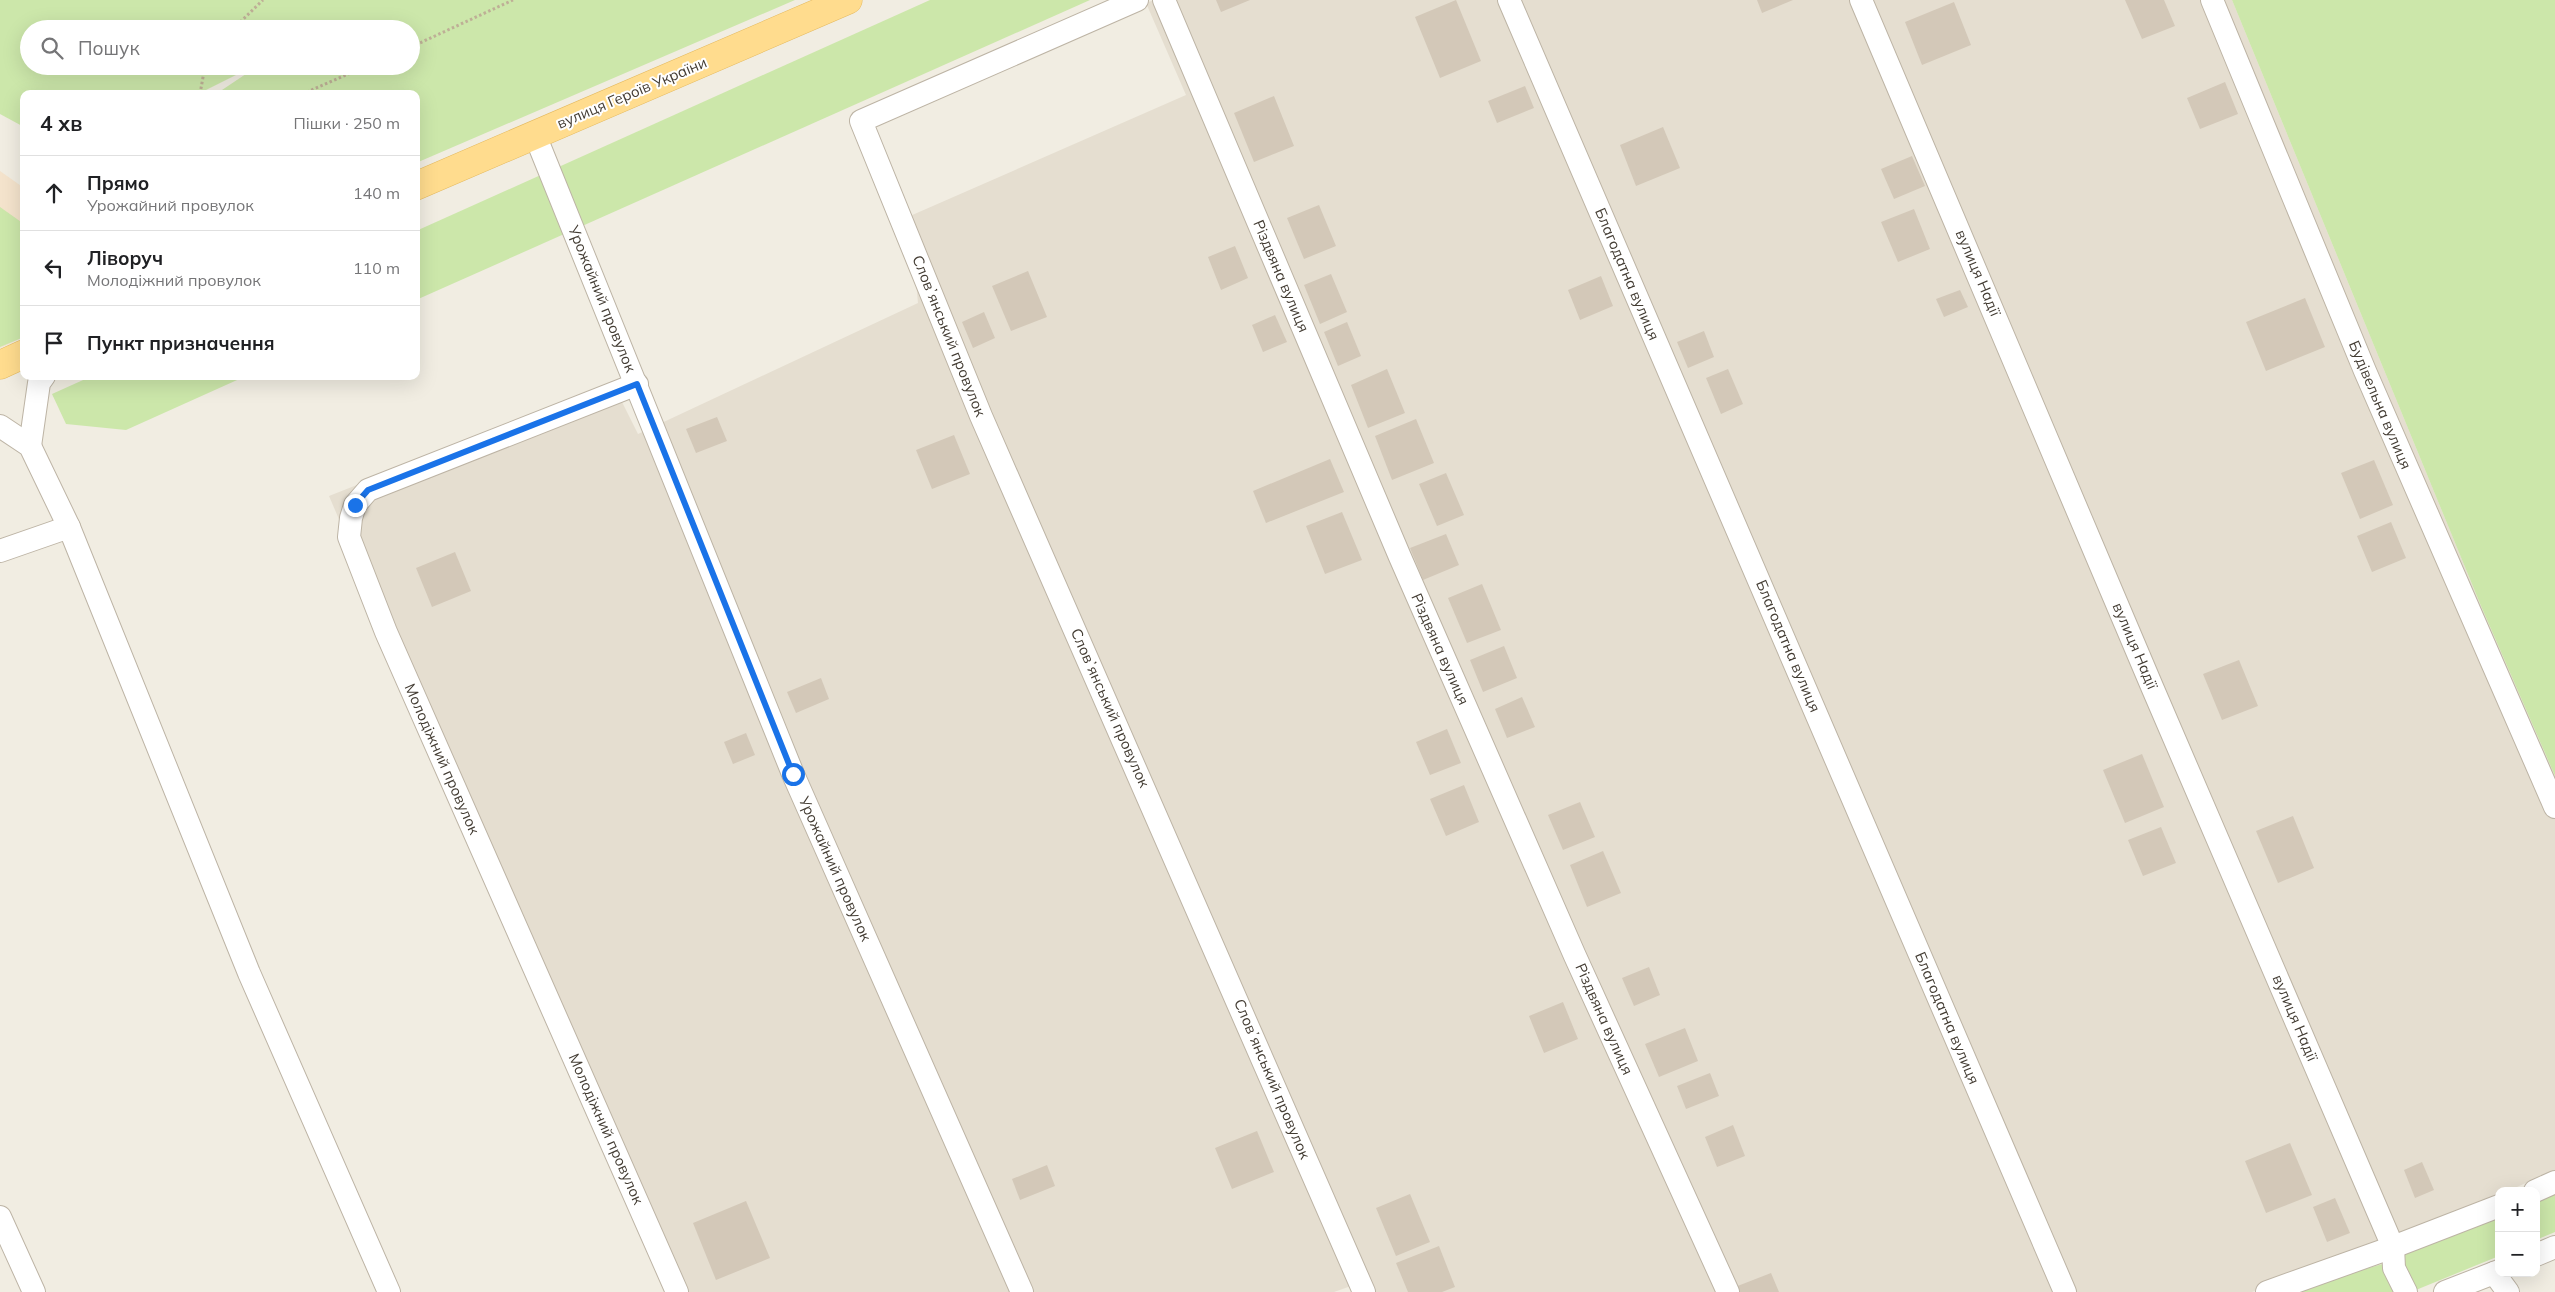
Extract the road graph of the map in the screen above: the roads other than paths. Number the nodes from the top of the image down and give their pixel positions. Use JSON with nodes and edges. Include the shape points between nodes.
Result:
{"nodes":[{"id":1,"x":848,"y":0,"type":"edge"},
{"id":2,"x":1137,"y":0,"type":"edge"},
{"id":3,"x":1164,"y":0,"type":"edge"},
{"id":4,"x":1509,"y":0,"type":"edge"},
{"id":5,"x":1861,"y":0,"type":"edge"},
{"id":6,"x":2212,"y":0,"type":"edge"},
{"id":7,"x":535,"y":135,"type":"junction"},
{"id":8,"x":420,"y":184,"type":"edge"},
{"id":9,"x":20,"y":356,"type":"edge"},
{"id":10,"x":0,"y":365,"type":"edge"},
{"id":11,"x":41,"y":380,"type":"edge"},
{"id":12,"x":637,"y":384,"type":"junction"},
{"id":13,"x":0,"y":426,"type":"edge"},
{"id":14,"x":30,"y":446,"type":"junction"},
{"id":15,"x":69,"y":527,"type":"junction"},
{"id":16,"x":0,"y":551,"type":"edge"},
{"id":17,"x":2555,"y":806,"type":"edge"},
{"id":18,"x":2555,"y":1182,"type":"edge"},
{"id":19,"x":2540,"y":1189,"type":"edge"},
{"id":20,"x":2495,"y":1208,"type":"edge"},
{"id":21,"x":0,"y":1217,"type":"edge"},
{"id":22,"x":2555,"y":1247,"type":"edge"},
{"id":23,"x":2394,"y":1248,"type":"junction"},
{"id":24,"x":2540,"y":1253,"type":"edge"},
{"id":25,"x":2495,"y":1272,"type":"edge"},
{"id":26,"x":2499,"y":1277,"type":"edge"},
{"id":27,"x":34,"y":1292,"type":"edge"},
{"id":28,"x":390,"y":1292,"type":"edge"},
{"id":29,"x":678,"y":1292,"type":"edge"},
{"id":30,"x":1022,"y":1292,"type":"edge"},
{"id":31,"x":1364,"y":1292,"type":"edge"},
{"id":32,"x":1728,"y":1292,"type":"edge"},
{"id":33,"x":2065,"y":1292,"type":"edge"},
{"id":34,"x":2267,"y":1292,"type":"edge"},
{"id":35,"x":2406,"y":1292,"type":"edge"},
{"id":36,"x":2446,"y":1292,"type":"edge"},
{"id":37,"x":2508,"y":1292,"type":"edge"}],
"edges":[{"from":1,"to":7,"type":"main road","name":"вулиця Героїв України"},
{"from":2,"to":31,"type":"street","name":"Словʼянський провулок","via":[[861,121],[981,416]]},
{"from":3,"to":32,"type":"street","name":"Різдвяна вулиця","via":[[1404,566],[1579,965]]},
{"from":4,"to":33,"type":"street","name":"Благодатна вулиця"},
{"from":5,"to":23,"type":"street","name":"вулиця Надії"},
{"from":6,"to":17,"type":"street","name":"Будівельна вулиця","via":[[2365,371]]},
{"from":7,"to":8,"type":"main road","name":"вулиця Героїв України"},
{"from":7,"to":12,"type":"street","name":"Урожайний провулок"},
{"from":9,"to":10,"type":"main road"},
{"from":11,"to":14,"type":"street"},
{"from":12,"to":29,"type":"street","name":"Молодіжний провулок","via":[[368,490],[355,505],[349,537],[386,632]]},
{"from":12,"to":30,"type":"street","name":"Урожайний провулок","via":[[793,774]]},
{"from":13,"to":14,"type":"street"},
{"from":14,"to":15,"type":"street"},
{"from":15,"to":16,"type":"street"},
{"from":15,"to":28,"type":"street","via":[[249,973]]},
{"from":18,"to":19,"type":"street"},
{"from":20,"to":23,"type":"street"},
{"from":21,"to":27,"type":"street"},
{"from":22,"to":24,"type":"street"},
{"from":23,"to":34,"type":"street"},
{"from":23,"to":35,"type":"street","name":"вулиця Надії","via":[[2394,1268]]},
{"from":25,"to":36,"type":"street"},
{"from":26,"to":37,"type":"street"}]}
